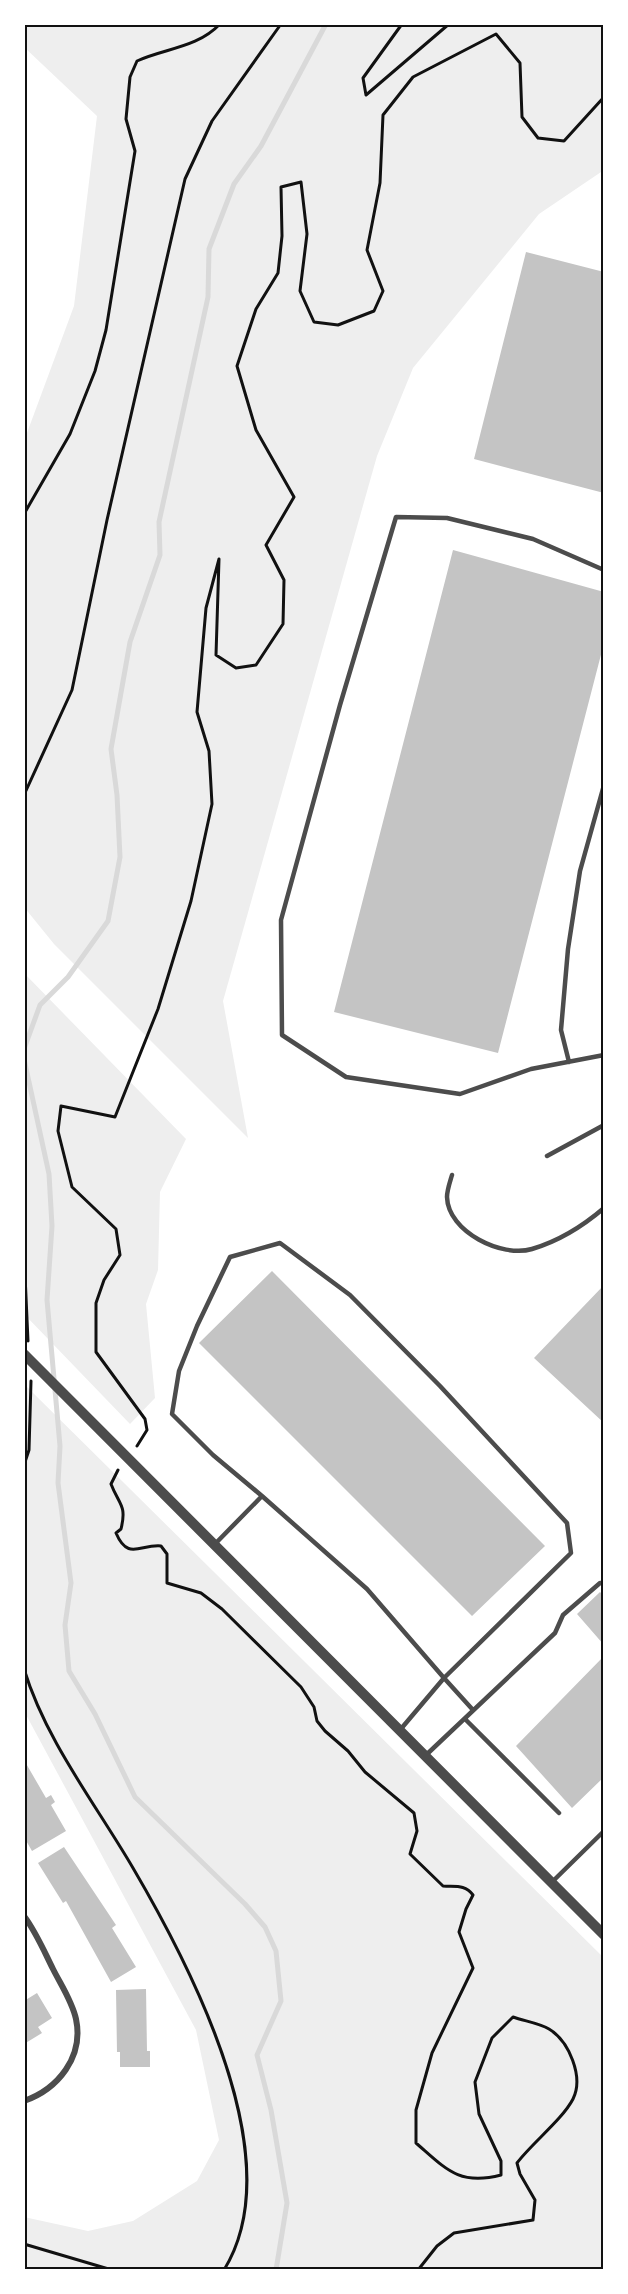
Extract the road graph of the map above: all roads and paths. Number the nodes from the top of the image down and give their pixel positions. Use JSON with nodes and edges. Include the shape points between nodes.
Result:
{"nodes":[{"id":1,"x":220,"y":24,"type":"edge"},
{"id":2,"x":281,"y":24,"type":"edge"},
{"id":3,"x":402,"y":24,"type":"edge"},
{"id":4,"x":448,"y":24,"type":"edge"},
{"id":5,"x":576,"y":24,"type":"edge"},
{"id":6,"x":584,"y":24,"type":"edge"},
{"id":7,"x":604,"y":97,"type":"edge"},
{"id":8,"x":24,"y":514,"type":"edge"},
{"id":9,"x":604,"y":570,"type":"edge"},
{"id":10,"x":604,"y":785,"type":"edge"},
{"id":11,"x":24,"y":795,"type":"edge"},
{"id":12,"x":604,"y":1055,"type":"edge"},
{"id":13,"x":568,"y":1062,"type":"junction"},
{"id":14,"x":604,"y":1125,"type":"edge"},
{"id":15,"x":547,"y":1156,"type":"dead end"},
{"id":16,"x":452,"y":1175,"type":"dead end"},
{"id":17,"x":604,"y":1208,"type":"edge"},
{"id":18,"x":24,"y":1354,"type":"edge"},
{"id":19,"x":128,"y":1458,"type":"junction"},
{"id":20,"x":262,"y":1496,"type":"junction"},
{"id":21,"x":214,"y":1545,"type":"junction"},
{"id":22,"x":604,"y":1583,"type":"edge"},
{"id":23,"x":24,"y":1669,"type":"edge"},
{"id":24,"x":444,"y":1678,"type":"junction"},
{"id":25,"x":474,"y":1710,"type":"junction"},
{"id":26,"x":465,"y":1719,"type":"junction"},
{"id":27,"x":400,"y":1731,"type":"junction"},
{"id":28,"x":425,"y":1756,"type":"junction"},
{"id":29,"x":559,"y":1813,"type":"dead end"},
{"id":30,"x":604,"y":1831,"type":"edge"},
{"id":31,"x":552,"y":1882,"type":"junction"},
{"id":32,"x":24,"y":1916,"type":"edge"},
{"id":33,"x":604,"y":1935,"type":"edge"},
{"id":34,"x":24,"y":2102,"type":"edge"},
{"id":35,"x":24,"y":2244,"type":"edge"},
{"id":36,"x":111,"y":2270,"type":"edge"},
{"id":37,"x":224,"y":2270,"type":"edge"},
{"id":38,"x":418,"y":2270,"type":"edge"}],
"edges":[{"from":1,"to":8,"type":"path","via":[[189,46],[137,60],[130,77],[126,119],[135,151],[106,330],[95,371],[70,434]]},
{"from":2,"to":11,"type":"path","via":[[212,121],[185,179],[109,508],[72,690]]},
{"from":3,"to":4,"type":"path","via":[[363,78],[366,95]]},
{"from":5,"to":6,"type":"path"},
{"from":7,"to":19,"type":"path","via":[[564,141],[538,138],[522,117],[520,63],[496,34],[413,77],[383,115],[380,183],[367,250],[383,291],[374,311],[338,325],[314,322],[300,291],[307,234],[301,182],[281,187],[278,273],[256,309],[237,366],[256,430],[294,497],[266,545],[284,580],[283,624],[256,666],[236,668],[216,655],[219,559],[206,608],[197,712],[209,751],[212,804],[191,901],[158,1009],[115,1117],[61,1106],[58,1131],[72,1187],[116,1229],[120,1256],[104,1280],[96,1303],[96,1352],[145,1419],[147,1430]]},
{"from":9,"to":13,"type":"lane","via":[[533,539],[447,518],[396,517],[281,920],[282,1035],[346,1077],[460,1094],[531,1069]]},
{"from":10,"to":13,"type":"lane","via":[[580,871],[568,949],[561,1030]]},
{"from":12,"to":13,"type":"lane"},
{"from":14,"to":15,"type":"lane"},
{"from":16,"to":17,"type":"lane","via":[[447,1199],[457,1222],[482,1243],[505,1250],[530,1250],[561,1238]]},
{"from":18,"to":19,"type":"street"},
{"from":19,"to":21,"type":"street"},
{"from":19,"to":38,"type":"path","via":[[111,1484],[123,1504],[123,1522],[116,1533],[123,1545],[135,1551],[161,1546],[167,1554],[167,1583],[201,1593],[222,1609],[302,1687],[314,1707],[316,1721],[365,1772],[414,1813],[417,1831],[410,1854],[419,1865],[443,1886],[459,1886],[473,1895],[459,1932],[473,1968],[432,2054],[417,2109],[416,2143],[448,2171],[463,2178],[501,2175],[501,2161],[479,2114],[475,2082],[492,2037],[513,2017],[549,2029],[574,2062],[577,2086],[572,2100],[517,2163],[535,2200],[532,2220],[454,2232]]},
{"from":20,"to":21,"type":"lane"},
{"from":20,"to":24,"type":"lane","via":[[367,1589]]},
{"from":20,"to":24,"type":"lane","via":[[172,1414],[179,1371],[230,1257],[280,1243],[350,1295],[567,1523],[571,1553]]},
{"from":21,"to":27,"type":"street"},
{"from":22,"to":25,"type":"lane","via":[[600,1582],[563,1615],[555,1633]]},
{"from":23,"to":37,"type":"path","via":[[56,1739],[140,1880],[188,1974],[226,2069],[243,2138],[248,2188],[242,2233]]},
{"from":24,"to":25,"type":"lane"},
{"from":24,"to":27,"type":"lane"},
{"from":25,"to":26,"type":"lane"},
{"from":26,"to":28,"type":"lane"},
{"from":26,"to":29,"type":"lane"},
{"from":27,"to":28,"type":"street"},
{"from":28,"to":31,"type":"street"},
{"from":30,"to":31,"type":"lane"},
{"from":31,"to":33,"type":"street"},
{"from":32,"to":34,"type":"street","via":[[68,1998],[76,2020],[77,2045],[66,2071],[41,2095]]},
{"from":35,"to":36,"type":"path"}]}
